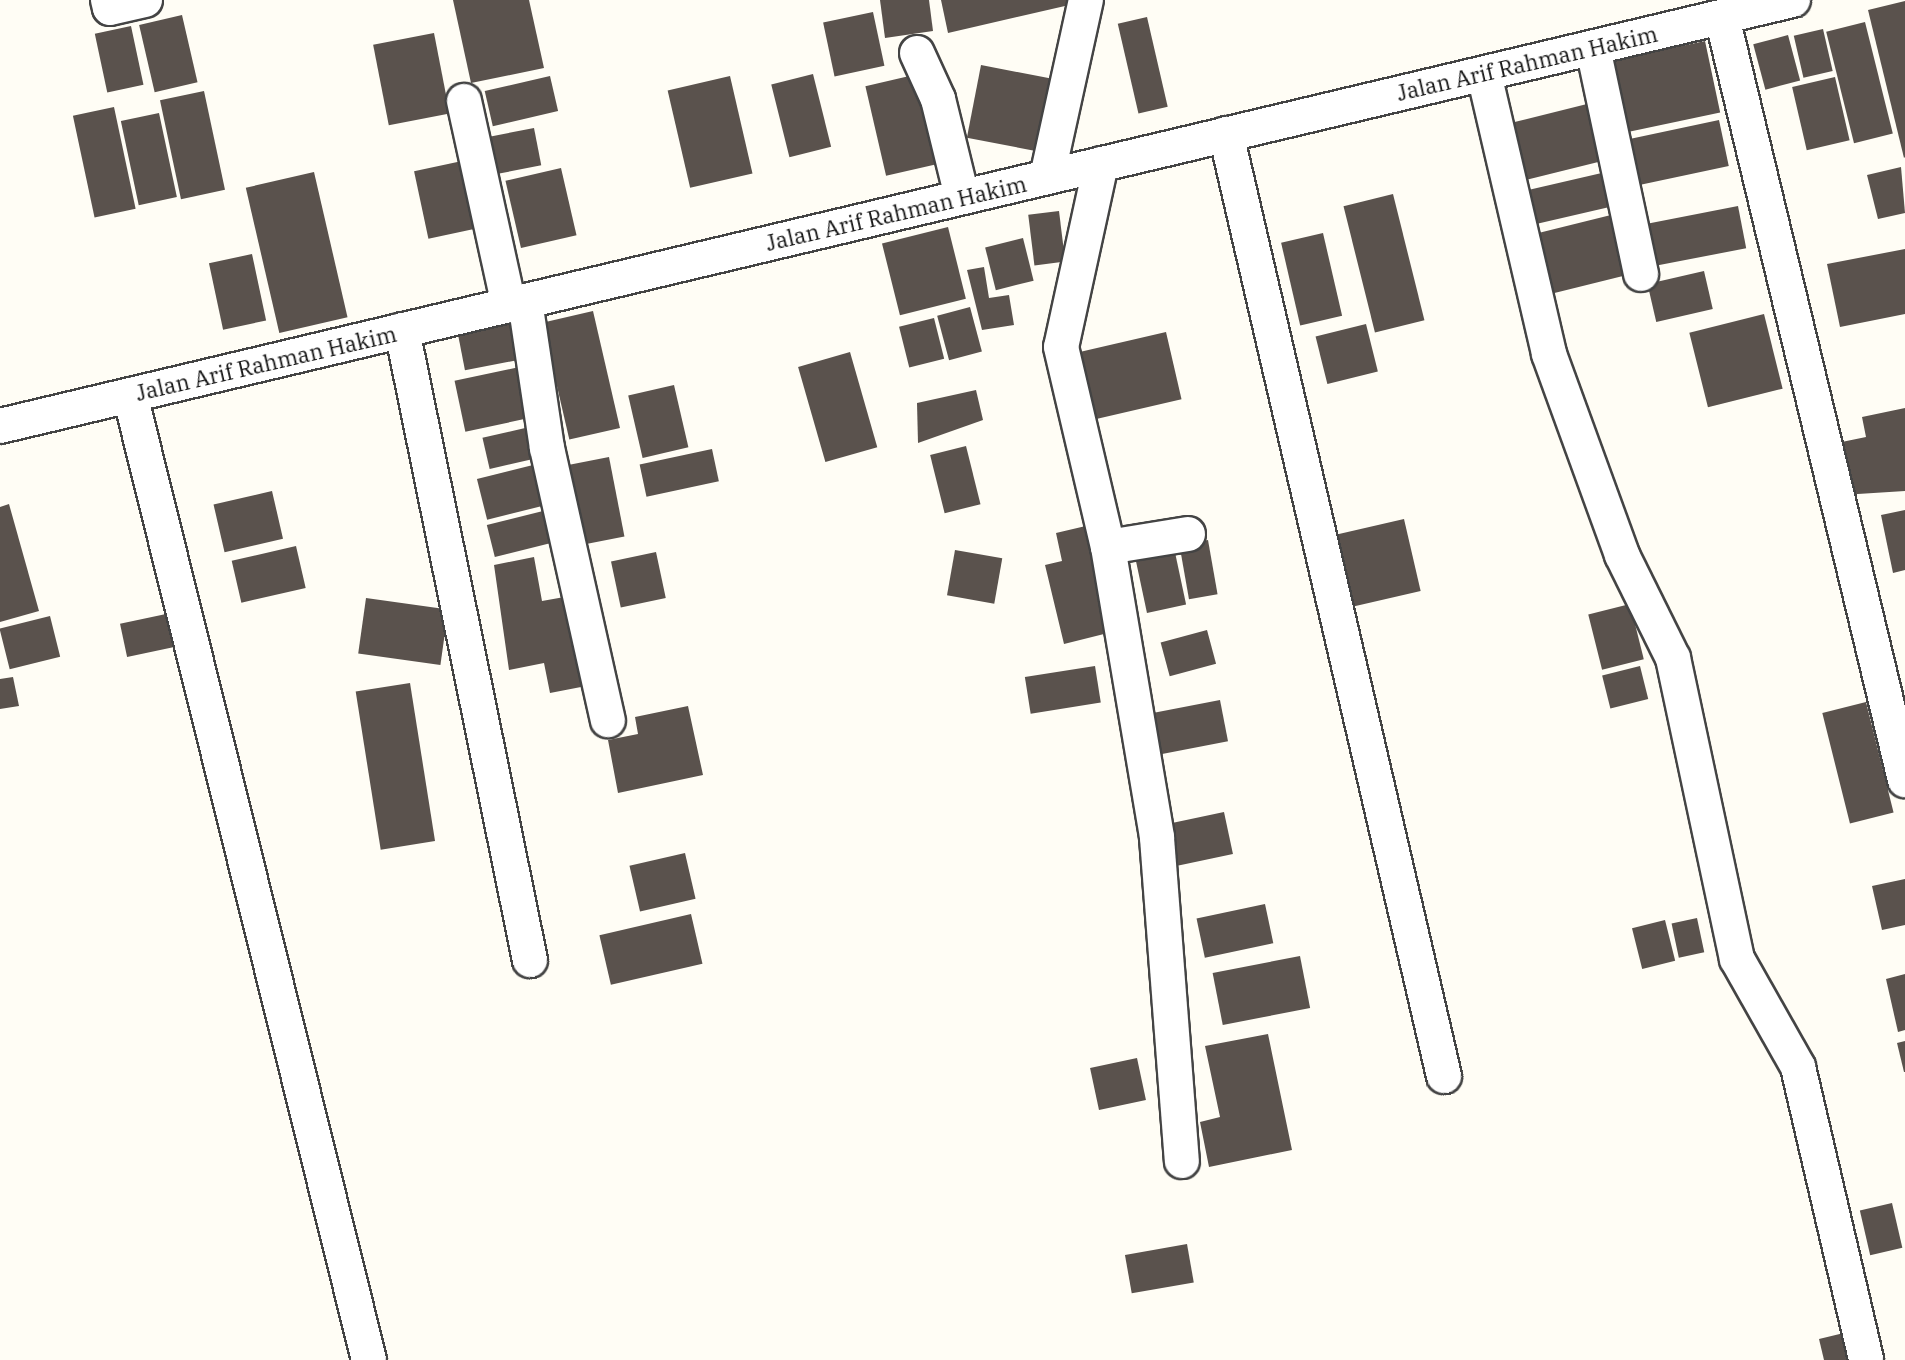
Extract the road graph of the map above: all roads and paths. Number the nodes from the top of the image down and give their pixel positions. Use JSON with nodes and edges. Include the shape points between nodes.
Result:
{"nodes":[{"id":1,"x":108,"y":0,"type":"edge"},
{"id":2,"x":145,"y":0,"type":"edge"},
{"id":3,"x":1086,"y":0,"type":"edge"},
{"id":4,"x":1793,"y":0,"type":"edge"},
{"id":5,"x":1722,"y":17,"type":"junction"},
{"id":6,"x":1593,"y":48,"type":"junction"},
{"id":7,"x":917,"y":53,"type":"dead end"},
{"id":8,"x":1484,"y":74,"type":"junction"},
{"id":9,"x":464,"y":101,"type":"dead end"},
{"id":10,"x":1226,"y":134,"type":"junction"},
{"id":11,"x":1073,"y":171,"type":"junction"},
{"id":12,"x":962,"y":197,"type":"junction"},
{"id":13,"x":1641,"y":274,"type":"dead end"},
{"id":14,"x":517,"y":303,"type":"junction"},
{"id":15,"x":402,"y":330,"type":"junction"},
{"id":16,"x":130,"y":395,"type":"junction"},
{"id":17,"x":0,"y":426,"type":"edge"},
{"id":18,"x":1188,"y":534,"type":"dead end"},
{"id":19,"x":1108,"y":547,"type":"junction"},
{"id":20,"x":608,"y":720,"type":"dead end"},
{"id":21,"x":1905,"y":780,"type":"edge"},
{"id":22,"x":530,"y":960,"type":"dead end"},
{"id":23,"x":1444,"y":1076,"type":"dead end"},
{"id":24,"x":1182,"y":1161,"type":"dead end"},
{"id":25,"x":369,"y":1360,"type":"edge"},
{"id":26,"x":1866,"y":1360,"type":"edge"}],
"edges":[{"from":1,"to":2,"type":"street","via":[[110,8]]},
{"from":3,"to":11,"type":"street"},
{"from":4,"to":5,"type":"street","name":"Jalan Arif Rahman Hakim"},
{"from":5,"to":6,"type":"street","name":"Jalan Arif Rahman Hakim"},
{"from":5,"to":21,"type":"street"},
{"from":6,"to":8,"type":"street","name":"Jalan Arif Rahman Hakim"},
{"from":6,"to":13,"type":"street"},
{"from":7,"to":12,"type":"street","via":[[938,99]]},
{"from":8,"to":10,"type":"street","name":"Jalan Arif Rahman Hakim"},
{"from":8,"to":26,"type":"street","via":[[1549,354],[1622,555],[1673,658],[1737,959],[1798,1067]]},
{"from":9,"to":14,"type":"street"},
{"from":10,"to":11,"type":"street","name":"Jalan Arif Rahman Hakim"},
{"from":10,"to":23,"type":"street"},
{"from":11,"to":12,"type":"street","name":"Jalan Arif Rahman Hakim"},
{"from":11,"to":19,"type":"street","via":[[1061,347]]},
{"from":12,"to":14,"type":"street","name":"Jalan Arif Rahman Hakim"},
{"from":14,"to":15,"type":"street","name":"Jalan Arif Rahman Hakim"},
{"from":14,"to":20,"type":"street"},
{"from":15,"to":16,"type":"street","name":"Jalan Arif Rahman Hakim"},
{"from":15,"to":22,"type":"street"},
{"from":16,"to":17,"type":"street","name":"Jalan Arif Rahman Hakim"},
{"from":16,"to":25,"type":"street"},
{"from":18,"to":19,"type":"street"},
{"from":19,"to":24,"type":"street","via":[[1157,838]]}]}
